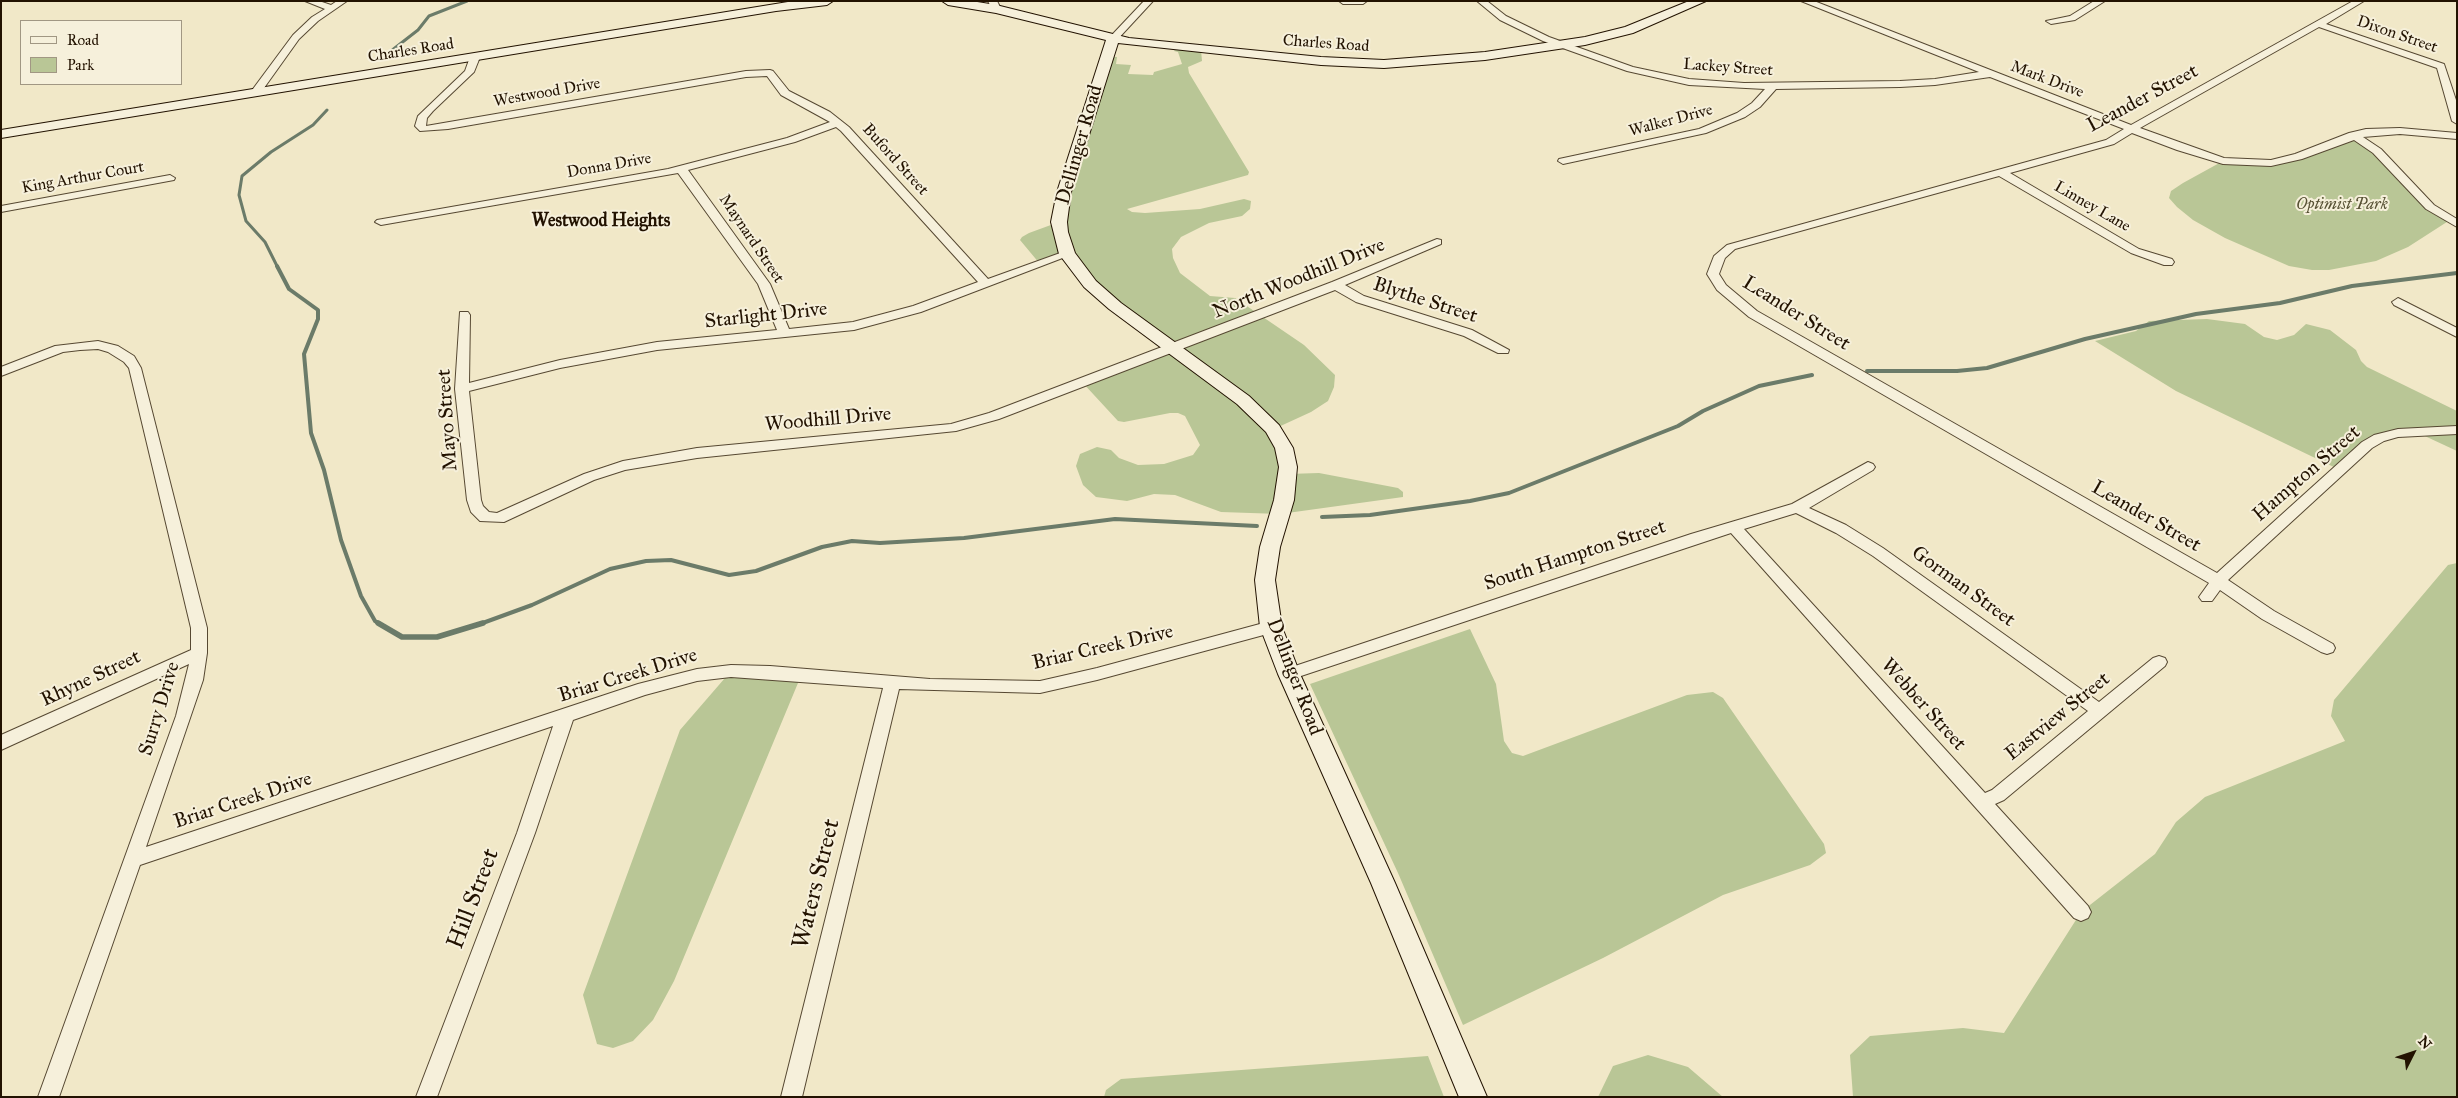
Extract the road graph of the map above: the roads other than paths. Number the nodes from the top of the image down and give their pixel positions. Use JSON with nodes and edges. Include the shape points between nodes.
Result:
{"nodes":[{"id":1,"x":309,"y":1,"type":"edge"},
{"id":2,"x":343,"y":1,"type":"edge"},
{"id":3,"x":827,"y":1,"type":"edge"},
{"id":4,"x":948,"y":1,"type":"edge"},
{"id":5,"x":1149,"y":1,"type":"edge"},
{"id":6,"x":1343,"y":1,"type":"edge"},
{"id":7,"x":1363,"y":1,"type":"edge"},
{"id":8,"x":1482,"y":1,"type":"edge"},
{"id":9,"x":1700,"y":1,"type":"edge"},
{"id":10,"x":1805,"y":1,"type":"edge"},
{"id":11,"x":2101,"y":1,"type":"edge"},
{"id":12,"x":2360,"y":1,"type":"edge"},
{"id":13,"x":994,"y":5,"type":"edge"},
{"id":14,"x":332,"y":8,"type":"junction"},
{"id":15,"x":2051,"y":21,"type":"dead end"},
{"id":16,"x":2318,"y":24,"type":"junction"},
{"id":17,"x":1113,"y":39,"type":"junction"},
{"id":18,"x":1563,"y":45,"type":"junction"},
{"id":19,"x":475,"y":57,"type":"junction"},
{"id":20,"x":2441,"y":66,"type":"junction"},
{"id":21,"x":2451,"y":70,"type":"dead end"},
{"id":22,"x":770,"y":72,"type":"joint"},
{"id":23,"x":1989,"y":73,"type":"junction"},
{"id":24,"x":1773,"y":86,"type":"junction"},
{"id":25,"x":255,"y":93,"type":"junction"},
{"id":26,"x":2457,"y":121,"type":"edge"},
{"id":27,"x":838,"y":123,"type":"junction"},
{"id":28,"x":2133,"y":129,"type":"junction"},
{"id":29,"x":1,"y":134,"type":"edge"},
{"id":30,"x":2353,"y":135,"type":"junction"},
{"id":31,"x":2457,"y":136,"type":"edge"},
{"id":32,"x":1563,"y":161,"type":"dead end"},
{"id":33,"x":681,"y":169,"type":"junction"},
{"id":34,"x":2002,"y":173,"type":"junction"},
{"id":35,"x":170,"y":178,"type":"dead end"},
{"id":36,"x":1,"y":209,"type":"edge"},
{"id":37,"x":381,"y":222,"type":"dead end"},
{"id":38,"x":2457,"y":224,"type":"edge"},
{"id":39,"x":1437,"y":242,"type":"dead end"},
{"id":40,"x":1067,"y":254,"type":"junction"},
{"id":41,"x":2168,"y":262,"type":"dead end"},
{"id":42,"x":986,"y":284,"type":"junction"},
{"id":43,"x":1336,"y":285,"type":"junction"},
{"id":44,"x":2398,"y":302,"type":"dead end"},
{"id":45,"x":464,"y":315,"type":"dead end"},
{"id":46,"x":785,"y":333,"type":"junction"},
{"id":47,"x":2457,"y":333,"type":"edge"},
{"id":48,"x":1173,"y":348,"type":"junction"},
{"id":49,"x":1503,"y":350,"type":"dead end"},
{"id":50,"x":1,"y":372,"type":"edge"},
{"id":51,"x":462,"y":389,"type":"junction"},
{"id":52,"x":2457,"y":430,"type":"edge"},
{"id":53,"x":1868,"y":467,"type":"dead end"},
{"id":54,"x":1796,"y":508,"type":"junction"},
{"id":55,"x":485,"y":517,"type":"joint"},
{"id":56,"x":1734,"y":527,"type":"junction"},
{"id":57,"x":2218,"y":581,"type":"junction"},
{"id":58,"x":2206,"y":597,"type":"dead end"},
{"id":59,"x":1272,"y":627,"type":"junction"},
{"id":60,"x":2327,"y":648,"type":"dead end"},
{"id":61,"x":199,"y":653,"type":"junction"},
{"id":62,"x":2159,"y":662,"type":"dead end"},
{"id":63,"x":1289,"y":674,"type":"junction"},
{"id":64,"x":892,"y":683,"type":"junction"},
{"id":65,"x":2100,"y":711,"type":"junction"},
{"id":66,"x":565,"y":717,"type":"junction"},
{"id":67,"x":1,"y":743,"type":"edge"},
{"id":68,"x":1982,"y":802,"type":"junction"},
{"id":69,"x":132,"y":860,"type":"junction"},
{"id":70,"x":2081,"y":912,"type":"dead end"},
{"id":71,"x":48,"y":1097,"type":"edge"},
{"id":72,"x":426,"y":1097,"type":"edge"},
{"id":73,"x":791,"y":1097,"type":"edge"},
{"id":74,"x":1473,"y":1097,"type":"edge"}],
"edges":[{"from":1,"to":14,"type":"street"},
{"from":2,"to":14,"type":"street"},
{"from":3,"to":19,"type":"street","name":"Charles Road"},
{"from":4,"to":13,"type":"street","name":"Charles Road"},
{"from":5,"to":17,"type":"street"},
{"from":6,"to":7,"type":"street"},
{"from":8,"to":18,"type":"street","name":"Lackey Street","via":[[1503,18]]},
{"from":9,"to":18,"type":"street","name":"Charles Road","via":[[1629,30]]},
{"from":10,"to":23,"type":"street","name":"Mark Drive"},
{"from":11,"to":15,"type":"street","via":[[2072,18]]},
{"from":12,"to":16,"type":"street","name":"Leander Street"},
{"from":13,"to":17,"type":"street","name":"Charles Road"},
{"from":14,"to":25,"type":"street","via":[[296,36]]},
{"from":16,"to":20,"type":"street","name":"Dixon Street"},
{"from":16,"to":28,"type":"street","name":"Leander Street"},
{"from":17,"to":18,"type":"street","name":"Charles Road","via":[[1218,52],[1384,64],[1448,60]]},
{"from":17,"to":40,"type":"street","name":"Dellinger Road","via":[[1064,192],[1059,222]]},
{"from":18,"to":24,"type":"street","name":"Lackey Street","via":[[1662,77],[1714,84]]},
{"from":19,"to":22,"type":"street","name":"Westwood Drive","via":[[469,72],[429,109],[420,126],[424,129],[448,126]]},
{"from":19,"to":25,"type":"street","name":"Charles Road"},
{"from":20,"to":21,"type":"street"},
{"from":20,"to":26,"type":"street","name":"Dixon Street"},
{"from":22,"to":27,"type":"street","name":"Buford Street","via":[[785,93]]},
{"from":23,"to":24,"type":"street","name":"Lackey Street","via":[[1920,83]]},
{"from":23,"to":28,"type":"street","name":"Mark Drive"},
{"from":24,"to":32,"type":"street","name":"Walker Drive","via":[[1741,115],[1702,131]]},
{"from":25,"to":29,"type":"street","name":"Charles Road"},
{"from":27,"to":33,"type":"street","name":"Donna Drive","via":[[791,140]]},
{"from":27,"to":42,"type":"street","name":"Buford Street"},
{"from":28,"to":30,"type":"street","name":"Mark Drive","via":[[2210,157],[2261,164],[2298,156]]},
{"from":28,"to":34,"type":"street","name":"Leander Street","via":[[2110,142]]},
{"from":30,"to":31,"type":"street","name":"Mark Drive","via":[[2380,130]]},
{"from":30,"to":38,"type":"street","via":[[2377,151],[2430,207]]},
{"from":33,"to":37,"type":"street","name":"Donna Drive"},
{"from":33,"to":46,"type":"street","name":"Maynard Street","via":[[764,284]]},
{"from":34,"to":41,"type":"street","name":"Linney Lane","via":[[2134,251]]},
{"from":34,"to":57,"type":"street","name":"Leander Street","via":[[1731,246],[1720,256],[1713,274],[1721,287],[1761,319]]},
{"from":35,"to":36,"type":"street","name":"King Arthur Court"},
{"from":39,"to":43,"type":"street","name":"North Woodhill Drive"},
{"from":40,"to":42,"type":"street","name":"Starlight Drive"},
{"from":40,"to":48,"type":"street","name":"Dellinger Road","via":[[1096,290]]},
{"from":42,"to":46,"type":"street","name":"Starlight Drive","via":[[917,309],[854,326]]},
{"from":43,"to":48,"type":"street","name":"North Woodhill Drive"},
{"from":43,"to":49,"type":"street","name":"Blythe Street","via":[[1360,300],[1468,333]]},
{"from":44,"to":47,"type":"street"},
{"from":45,"to":51,"type":"street","name":"Mayo Street"},
{"from":46,"to":51,"type":"street","name":"Starlight Drive","via":[[617,352]]},
{"from":48,"to":55,"type":"street","name":"Woodhill Drive","via":[[994,416],[951,428],[697,453],[623,466],[589,477],[500,518]]},
{"from":48,"to":59,"type":"street","name":"Dellinger Road","via":[[1261,416],[1284,448],[1288,467],[1284,500],[1270,547],[1265,580]]},
{"from":50,"to":61,"type":"street","name":"Surry Drive","via":[[60,349],[98,345],[130,358],[192,591],[199,628]]},
{"from":51,"to":55,"type":"street","name":"Mayo Street","via":[[474,500],[476,508]]},
{"from":52,"to":57,"type":"street","name":"Hampton Street","via":[[2398,433],[2367,445]]},
{"from":53,"to":54,"type":"street","name":"South Hampton Street"},
{"from":54,"to":56,"type":"street","name":"South Hampton Street"},
{"from":54,"to":65,"type":"street","name":"Gorman Street","via":[[1841,528],[1878,552]]},
{"from":56,"to":63,"type":"street","name":"South Hampton Street"},
{"from":56,"to":68,"type":"street","name":"Webber Street"},
{"from":57,"to":58,"type":"street","name":"Hampton Street"},
{"from":57,"to":60,"type":"street","name":"Leander Street","via":[[2230,592]]},
{"from":59,"to":63,"type":"street","name":"Dellinger Road"},
{"from":59,"to":64,"type":"street","name":"Briar Creek Drive","via":[[1040,686]]},
{"from":61,"to":67,"type":"street","name":"Rhyne Street"},
{"from":61,"to":69,"type":"street","name":"Surry Drive","via":[[184,716]]},
{"from":62,"to":65,"type":"street","name":"Eastview Street"},
{"from":63,"to":74,"type":"street","name":"Dellinger Road","via":[[1383,883]]},
{"from":64,"to":66,"type":"street","name":"Briar Creek Drive","via":[[770,672],[697,674]]},
{"from":64,"to":73,"type":"street","name":"Waters Street"},
{"from":65,"to":68,"type":"street","name":"Eastview Street","via":[[1998,795]]},
{"from":66,"to":69,"type":"street","name":"Briar Creek Drive"},
{"from":66,"to":72,"type":"street","name":"Hill Street","via":[[526,833]]},
{"from":68,"to":70,"type":"street","name":"Webber Street"},
{"from":69,"to":71,"type":"street","name":"Surry Drive"}]}
